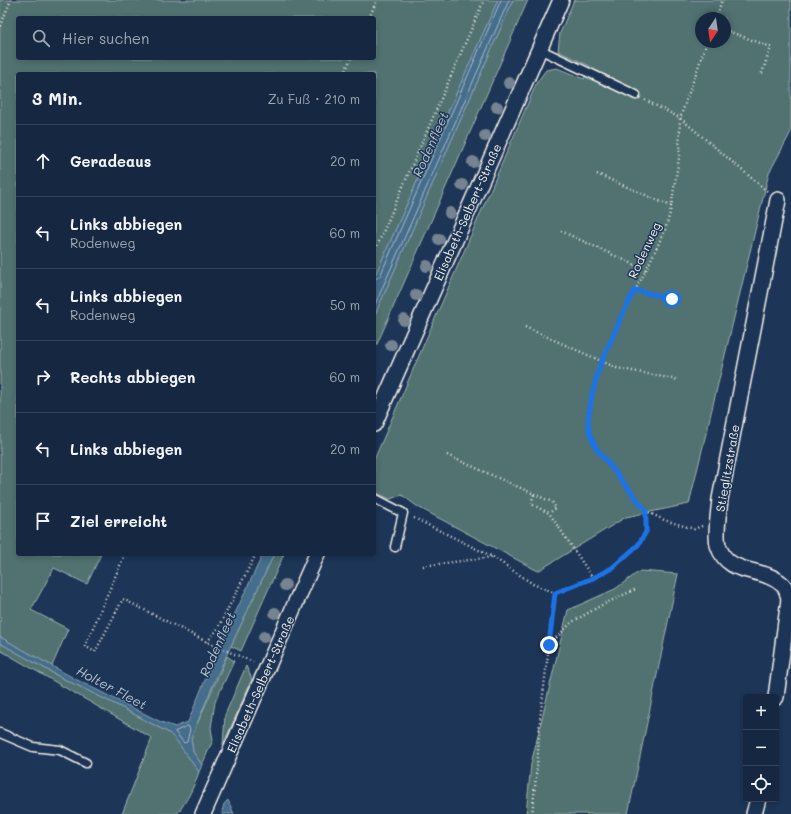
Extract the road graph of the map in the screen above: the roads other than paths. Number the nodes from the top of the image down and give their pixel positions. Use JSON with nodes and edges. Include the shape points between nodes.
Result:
{"nodes":[{"id":1,"x":561,"y":0,"type":"edge"},
{"id":2,"x":539,"y":49,"type":"junction"},
{"id":3,"x":636,"y":95,"type":"road end"},
{"id":4,"x":778,"y":200,"type":"road end"},
{"id":5,"x":376,"y":419,"type":"edge"},
{"id":6,"x":376,"y":499,"type":"edge"},
{"id":7,"x":395,"y":548,"type":"dead end"},
{"id":8,"x":316,"y":556,"type":"edge"},
{"id":9,"x":776,"y":694,"type":"edge"},
{"id":10,"x":0,"y":733,"type":"edge"},
{"id":11,"x":86,"y":763,"type":"dead end"},
{"id":12,"x":757,"y":802,"type":"edge"},
{"id":13,"x":203,"y":814,"type":"edge"},
{"id":14,"x":754,"y":814,"type":"edge"}],
"edges":[{"from":1,"to":2,"type":"street","name":"Elisabeth-Selbert-Straße"},
{"from":2,"to":3,"type":"lane"},
{"from":2,"to":5,"type":"street","name":"Elisabeth-Selbert-Straße"},
{"from":4,"to":9,"type":"street","name":"Stieglitzstraße","via":[[720,499],[718,522],[718,544],[724,558],[738,568],[771,577],[784,586],[789,599]]},
{"from":6,"to":7,"type":"lane","via":[[403,513]]},
{"from":8,"to":13,"type":"street","name":"Elisabeth-Selbert-Straße"},
{"from":10,"to":11,"type":"lane","via":[[33,747],[60,750]]},
{"from":12,"to":14,"type":"street"}]}
